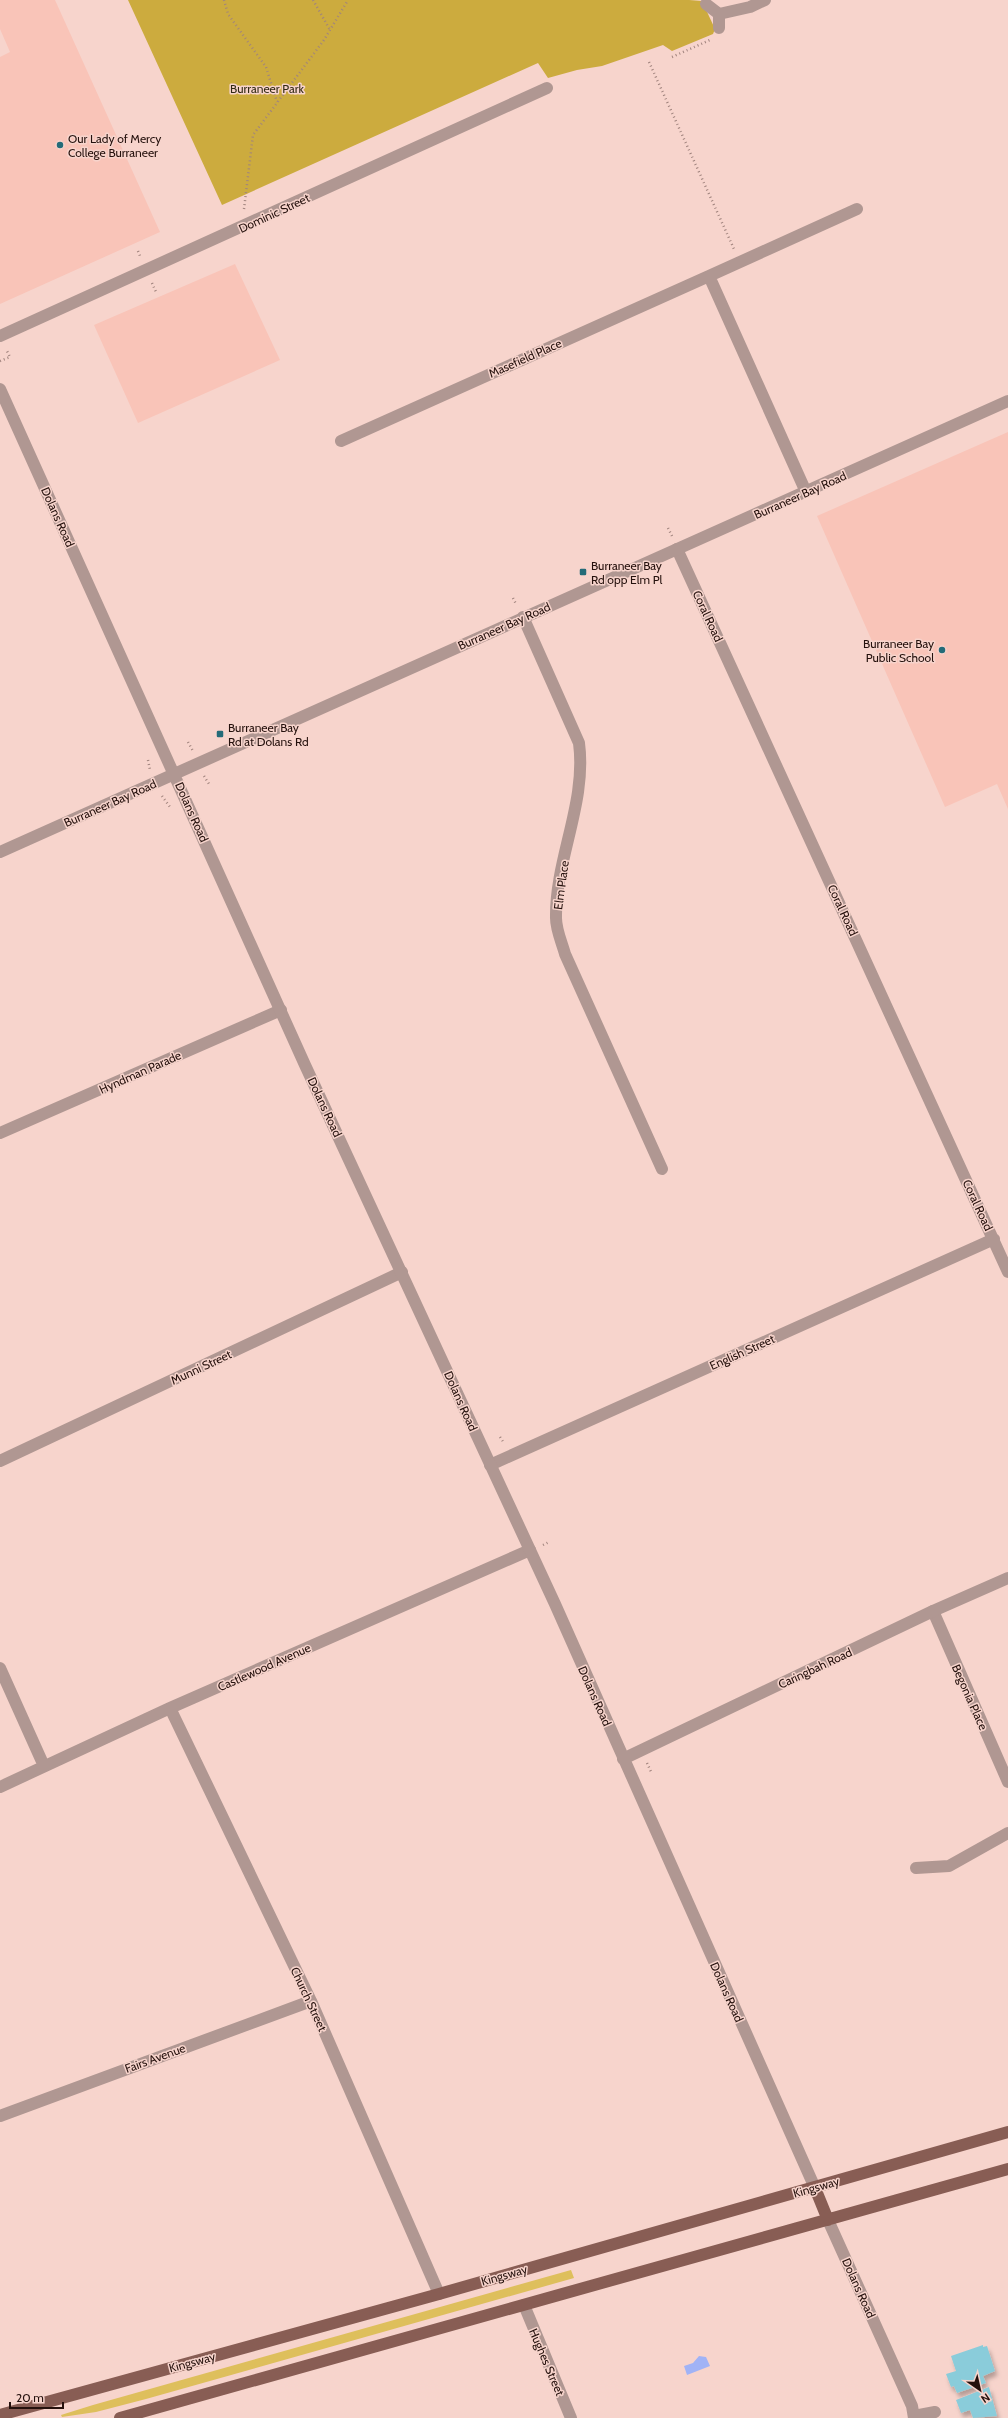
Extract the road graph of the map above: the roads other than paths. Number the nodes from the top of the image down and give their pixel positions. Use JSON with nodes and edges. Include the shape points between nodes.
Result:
{"nodes":[{"id":1,"x":765,"y":0,"type":"edge"},
{"id":2,"x":706,"y":4,"type":"dead end"},
{"id":3,"x":719,"y":14,"type":"junction"},
{"id":4,"x":719,"y":28,"type":"road end"},
{"id":5,"x":547,"y":88,"type":"dead end"},
{"id":6,"x":857,"y":209,"type":"dead end"},
{"id":7,"x":709,"y":276,"type":"junction"},
{"id":8,"x":0,"y":336,"type":"edge"},
{"id":9,"x":0,"y":389,"type":"edge"},
{"id":10,"x":1008,"y":401,"type":"edge"},
{"id":11,"x":341,"y":441,"type":"dead end"},
{"id":12,"x":806,"y":492,"type":"junction"},
{"id":13,"x":677,"y":549,"type":"junction"},
{"id":14,"x":523,"y":617,"type":"junction"},
{"id":15,"x":175,"y":774,"type":"junction"},
{"id":16,"x":0,"y":852,"type":"edge"},
{"id":17,"x":281,"y":1010,"type":"junction"},
{"id":18,"x":0,"y":1133,"type":"edge"},
{"id":19,"x":662,"y":1169,"type":"dead end"},
{"id":20,"x":994,"y":1239,"type":"junction"},
{"id":21,"x":402,"y":1272,"type":"junction"},
{"id":22,"x":1008,"y":1272,"type":"edge"},
{"id":23,"x":0,"y":1461,"type":"edge"},
{"id":24,"x":490,"y":1465,"type":"junction"},
{"id":25,"x":530,"y":1550,"type":"junction"},
{"id":26,"x":1008,"y":1578,"type":"edge"},
{"id":27,"x":933,"y":1611,"type":"junction"},
{"id":28,"x":0,"y":1668,"type":"edge"},
{"id":29,"x":170,"y":1708,"type":"junction"},
{"id":30,"x":623,"y":1759,"type":"junction"},
{"id":31,"x":44,"y":1766,"type":"junction"},
{"id":32,"x":1008,"y":1782,"type":"edge"},
{"id":33,"x":0,"y":1787,"type":"edge"},
{"id":34,"x":1008,"y":1833,"type":"edge"},
{"id":35,"x":916,"y":1868,"type":"dead end"},
{"id":36,"x":311,"y":2001,"type":"junction"},
{"id":37,"x":0,"y":2116,"type":"edge"},
{"id":38,"x":1008,"y":2132,"type":"edge"},
{"id":39,"x":1008,"y":2169,"type":"edge"},
{"id":40,"x":815,"y":2188,"type":"junction"},
{"id":41,"x":828,"y":2220,"type":"junction"},
{"id":42,"x":439,"y":2294,"type":"junction"},
{"id":43,"x":524,"y":2305,"type":"junction"},
{"id":44,"x":935,"y":2412,"type":"dead end"},
{"id":45,"x":0,"y":2415,"type":"edge"},
{"id":46,"x":914,"y":2417,"type":"edge"},
{"id":47,"x":120,"y":2418,"type":"edge"},
{"id":48,"x":571,"y":2418,"type":"edge"}],
"edges":[{"from":1,"to":3,"type":"street"},
{"from":2,"to":3,"type":"street"},
{"from":3,"to":4,"type":"street"},
{"from":5,"to":8,"type":"street","name":"Dominic Street"},
{"from":6,"to":7,"type":"street","name":"Masefield Place"},
{"from":7,"to":11,"type":"street","name":"Masefield Place"},
{"from":7,"to":12,"type":"street"},
{"from":9,"to":15,"type":"street","name":"Dolans Road"},
{"from":10,"to":12,"type":"street","name":"Burraneer Bay Road"},
{"from":12,"to":13,"type":"street","name":"Burraneer Bay Road"},
{"from":13,"to":14,"type":"street","name":"Burraneer Bay Road"},
{"from":13,"to":20,"type":"street","name":"Coral Road"},
{"from":14,"to":15,"type":"street","name":"Burraneer Bay Road"},
{"from":14,"to":19,"type":"street","name":"Elm Place","via":[[579,743],[582,765],[579,792],[558,890],[556,920],[565,954]]},
{"from":15,"to":16,"type":"street","name":"Burraneer Bay Road"},
{"from":15,"to":17,"type":"street","name":"Dolans Road"},
{"from":17,"to":18,"type":"street","name":"Hyndman Parade"},
{"from":17,"to":21,"type":"street","name":"Dolans Road"},
{"from":20,"to":22,"type":"street","name":"Coral Road"},
{"from":20,"to":24,"type":"street","name":"English Street"},
{"from":21,"to":23,"type":"street","name":"Munni Street"},
{"from":21,"to":24,"type":"street","name":"Dolans Road"},
{"from":24,"to":25,"type":"street","name":"Dolans Road"},
{"from":25,"to":29,"type":"street","name":"Castlewood Avenue"},
{"from":25,"to":30,"type":"street","name":"Dolans Road"},
{"from":26,"to":27,"type":"street","name":"Caringbah Road"},
{"from":27,"to":30,"type":"street","name":"Caringbah Road"},
{"from":27,"to":32,"type":"street","name":"Begonia Place"},
{"from":28,"to":31,"type":"street"},
{"from":29,"to":31,"type":"street","name":"Castlewood Avenue"},
{"from":29,"to":36,"type":"street","name":"Church Street"},
{"from":30,"to":40,"type":"street","name":"Dolans Road"},
{"from":31,"to":33,"type":"street","name":"Castlewood Avenue"},
{"from":34,"to":35,"type":"street","via":[[949,1866]]},
{"from":36,"to":37,"type":"street","name":"Fairs Avenue"},
{"from":36,"to":42,"type":"street","name":"Church Street"},
{"from":38,"to":40,"type":"main road","name":"Kingsway"},
{"from":39,"to":41,"type":"main road"},
{"from":40,"to":41,"type":"main road","name":"Dolans Road"},
{"from":40,"to":42,"type":"main road","name":"Kingsway"},
{"from":41,"to":43,"type":"main road"},
{"from":41,"to":46,"type":"street","name":"Dolans Road","via":[[912,2406]]},
{"from":42,"to":45,"type":"main road","name":"Kingsway"},
{"from":43,"to":47,"type":"main road"},
{"from":43,"to":48,"type":"street","name":"Hughes Street"},
{"from":44,"to":46,"type":"street","name":"Dolans Road"}]}
